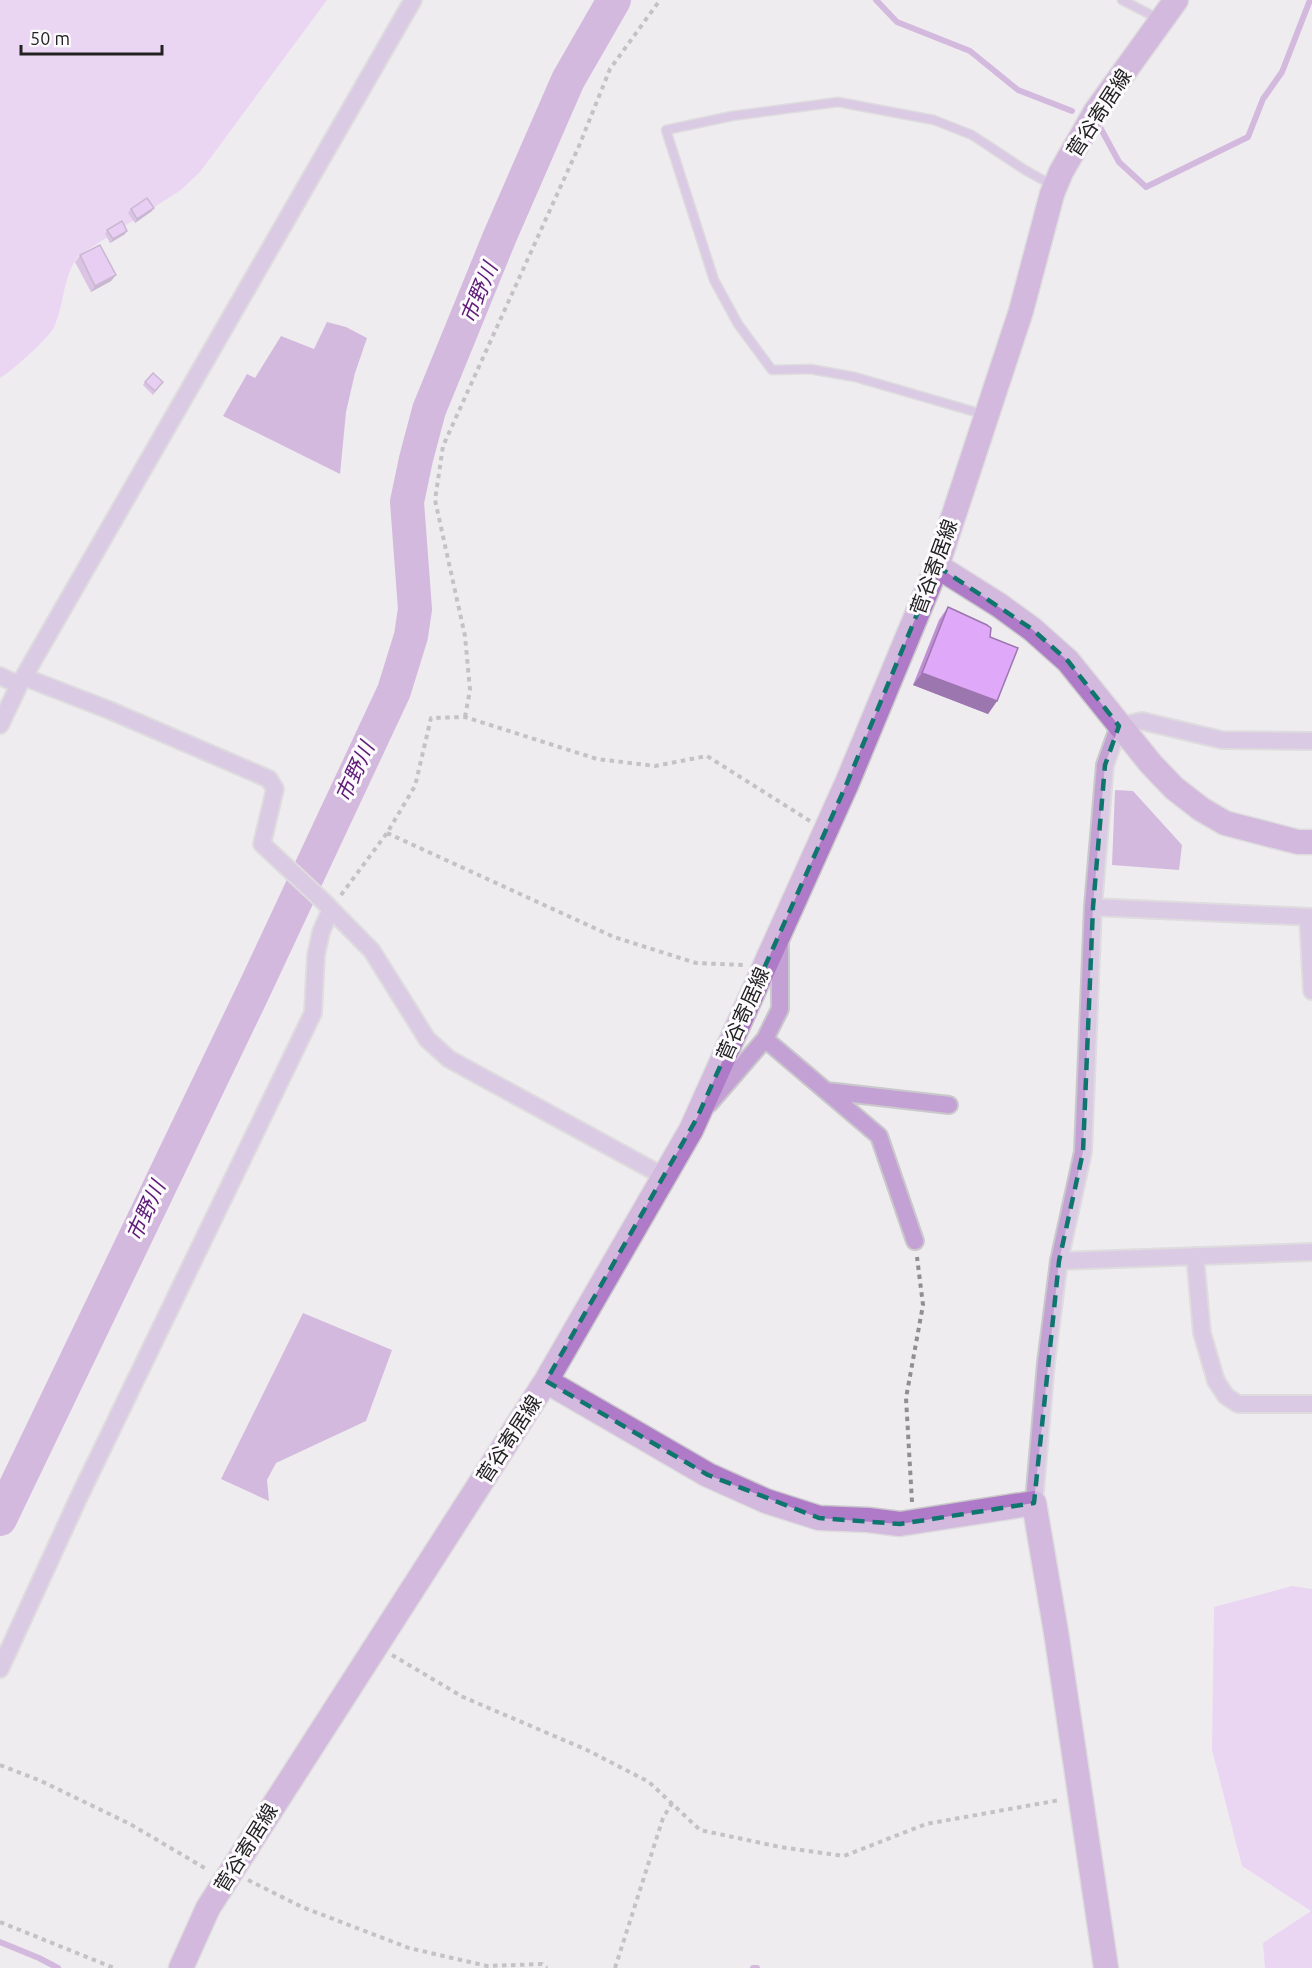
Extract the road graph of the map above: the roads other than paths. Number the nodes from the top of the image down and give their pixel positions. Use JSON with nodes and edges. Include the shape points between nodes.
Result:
{"nodes":[{"id":1,"x":413,"y":0,"type":"edge"},
{"id":2,"x":1122,"y":0,"type":"edge"},
{"id":3,"x":1176,"y":0,"type":"edge"},
{"id":4,"x":1162,"y":21,"type":"junction"},
{"id":5,"x":1055,"y":187,"type":"junction"},
{"id":6,"x":987,"y":415,"type":"junction"},
{"id":7,"x":937,"y":566,"type":"junction"},
{"id":8,"x":0,"y":676,"type":"edge"},
{"id":9,"x":22,"y":681,"type":"junction"},
{"id":10,"x":0,"y":725,"type":"edge"},
{"id":11,"x":1119,"y":726,"type":"junction"},
{"id":12,"x":1312,"y":741,"type":"edge"},
{"id":13,"x":1312,"y":842,"type":"edge"},
{"id":14,"x":327,"y":905,"type":"junction"},
{"id":15,"x":1093,"y":907,"type":"junction"},
{"id":16,"x":1310,"y":917,"type":"edge"},
{"id":17,"x":780,"y":932,"type":"junction"},
{"id":18,"x":1312,"y":991,"type":"edge"},
{"id":19,"x":765,"y":1039,"type":"junction"},
{"id":20,"x":827,"y":1091,"type":"junction"},
{"id":21,"x":949,"y":1104,"type":"dead end"},
{"id":22,"x":697,"y":1118,"type":"junction"},
{"id":23,"x":665,"y":1177,"type":"junction"},
{"id":24,"x":915,"y":1242,"type":"road end"},
{"id":25,"x":1312,"y":1252,"type":"edge"},
{"id":26,"x":1195,"y":1256,"type":"junction"},
{"id":27,"x":1059,"y":1261,"type":"junction"},
{"id":28,"x":546,"y":1381,"type":"junction"},
{"id":29,"x":1312,"y":1404,"type":"edge"},
{"id":30,"x":1034,"y":1503,"type":"junction"},
{"id":31,"x":0,"y":1669,"type":"edge"},
{"id":32,"x":180,"y":1968,"type":"edge"},
{"id":33,"x":1106,"y":1968,"type":"edge"}],
"edges":[{"from":1,"to":9,"type":"street"},
{"from":2,"to":4,"type":"lane"},
{"from":3,"to":4,"type":"main road","name":"菅谷寄居線"},
{"from":4,"to":5,"type":"main road","name":"菅谷寄居線","via":[[1096,111]]},
{"from":5,"to":6,"type":"main road","name":"菅谷寄居線"},
{"from":5,"to":6,"type":"lane","via":[[972,135],[934,120],[838,102],[732,116],[666,130],[714,280],[738,324],[772,370],[810,369],[855,377]]},
{"from":6,"to":7,"type":"main road","name":"菅谷寄居線"},
{"from":7,"to":11,"type":"main road","via":[[1032,629],[1068,661]]},
{"from":7,"to":17,"type":"main road","name":"菅谷寄居線"},
{"from":8,"to":9,"type":"street"},
{"from":9,"to":10,"type":"street"},
{"from":9,"to":14,"type":"street","via":[[109,710],[269,779],[275,789],[262,844]]},
{"from":11,"to":12,"type":"street","via":[[1142,721],[1222,740]]},
{"from":11,"to":13,"type":"main road","via":[[1174,788],[1201,809],[1225,823]]},
{"from":11,"to":15,"type":"street","via":[[1105,765]]},
{"from":14,"to":23,"type":"street","via":[[372,951],[427,1039],[449,1059]]},
{"from":14,"to":31,"type":"street","via":[[316,955],[313,1013]]},
{"from":15,"to":16,"type":"street"},
{"from":15,"to":27,"type":"street","via":[[1083,1152]]},
{"from":16,"to":18,"type":"street"},
{"from":17,"to":19,"type":"street","via":[[780,1009]]},
{"from":17,"to":22,"type":"main road","name":"菅谷寄居線"},
{"from":19,"to":20,"type":"street"},
{"from":19,"to":22,"type":"street"},
{"from":20,"to":21,"type":"street"},
{"from":20,"to":24,"type":"street","via":[[879,1136]]},
{"from":22,"to":23,"type":"main road","name":"菅谷寄居線"},
{"from":23,"to":28,"type":"main road","name":"菅谷寄居線"},
{"from":25,"to":26,"type":"street"},
{"from":26,"to":27,"type":"street"},
{"from":26,"to":29,"type":"street","via":[[1202,1332],[1216,1381],[1226,1396],[1238,1404]]},
{"from":27,"to":30,"type":"street"},
{"from":28,"to":30,"type":"main road","via":[[708,1475],[766,1501],[819,1518],[900,1524]]},
{"from":28,"to":32,"type":"main road","name":"菅谷寄居線","via":[[208,1908]]},
{"from":30,"to":33,"type":"main road"}]}
